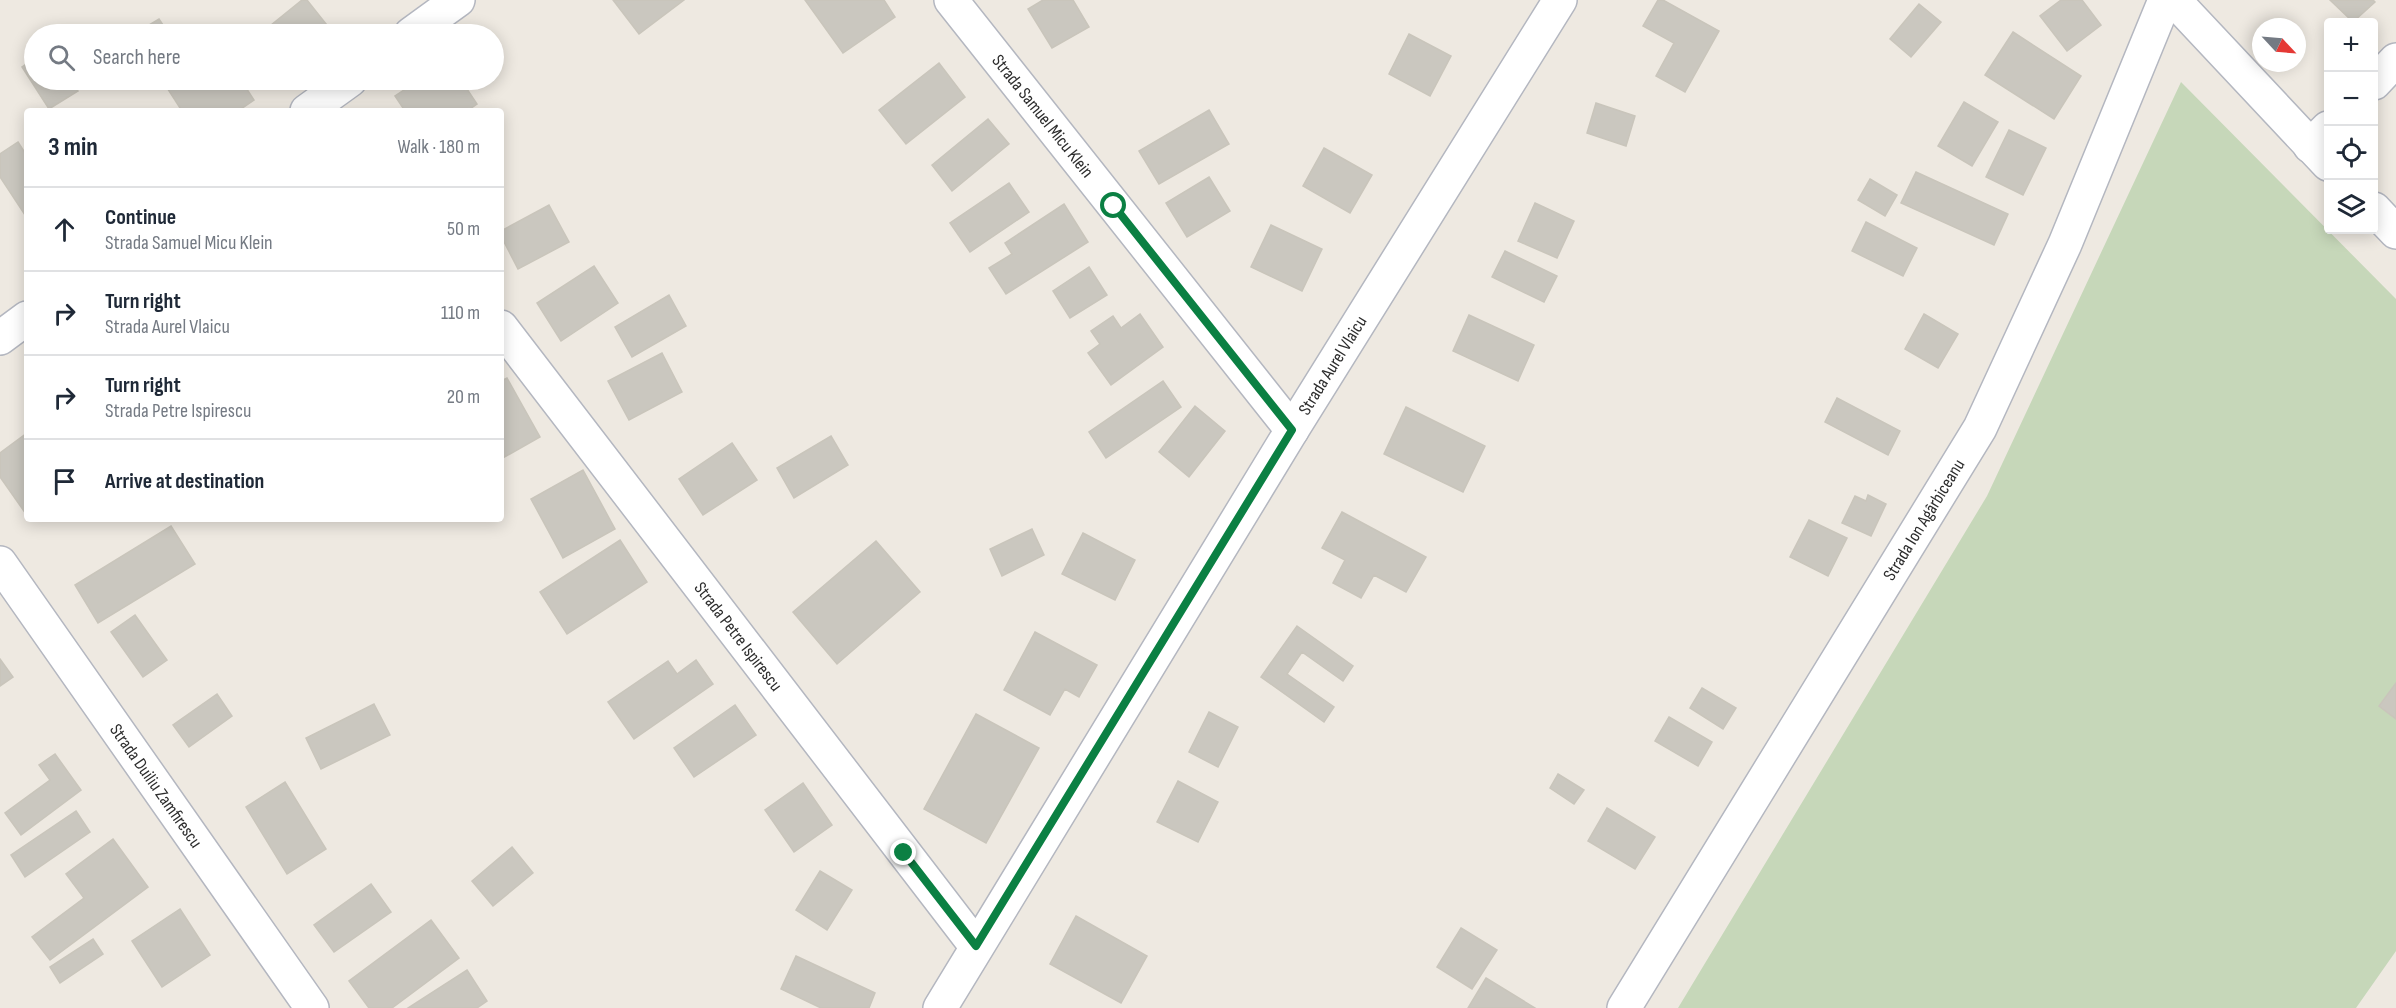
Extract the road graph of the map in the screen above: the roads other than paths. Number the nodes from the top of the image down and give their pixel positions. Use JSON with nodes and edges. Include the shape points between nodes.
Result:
{"nodes":[{"id":1,"x":458,"y":0,"type":"edge"},
{"id":2,"x":951,"y":0,"type":"edge"},
{"id":3,"x":1560,"y":0,"type":"edge"},
{"id":4,"x":2165,"y":0,"type":"edge"},
{"id":5,"x":2174,"y":0,"type":"edge"},
{"id":6,"x":425,"y":24,"type":"edge"},
{"id":7,"x":2396,"y":60,"type":"edge"},
{"id":8,"x":2378,"y":78,"type":"edge"},
{"id":9,"x":2322,"y":146,"type":"edge"},
{"id":10,"x":2378,"y":214,"type":"edge"},
{"id":11,"x":2396,"y":232,"type":"edge"},
{"id":12,"x":24,"y":320,"type":"edge"},
{"id":13,"x":504,"y":331,"type":"edge"},
{"id":14,"x":0,"y":338,"type":"edge"},
{"id":15,"x":1292,"y":430,"type":"junction"},
{"id":16,"x":0,"y":563,"type":"edge"},
{"id":17,"x":976,"y":946,"type":"junction"},
{"id":18,"x":312,"y":1008,"type":"edge"},
{"id":19,"x":940,"y":1008,"type":"edge"},
{"id":20,"x":1624,"y":1008,"type":"edge"}],
"edges":[{"from":1,"to":6,"type":"street"},
{"from":2,"to":15,"type":"street","name":"Strada Samuel Micu Klein"},
{"from":3,"to":15,"type":"street","name":"Strada Aurel Vlaicu"},
{"from":4,"to":20,"type":"street","name":"Strada Ion Agârbiceanu","via":[[2065,244],[1980,428]]},
{"from":5,"to":9,"type":"street"},
{"from":7,"to":8,"type":"street"},
{"from":10,"to":11,"type":"street"},
{"from":12,"to":14,"type":"street"},
{"from":13,"to":17,"type":"street","name":"Strada Petre Ispirescu"},
{"from":15,"to":17,"type":"street","name":"Strada Aurel Vlaicu"},
{"from":16,"to":18,"type":"street","name":"Strada Duiliu Zamfirescu"},
{"from":17,"to":19,"type":"street","name":"Strada Aurel Vlaicu"}]}
